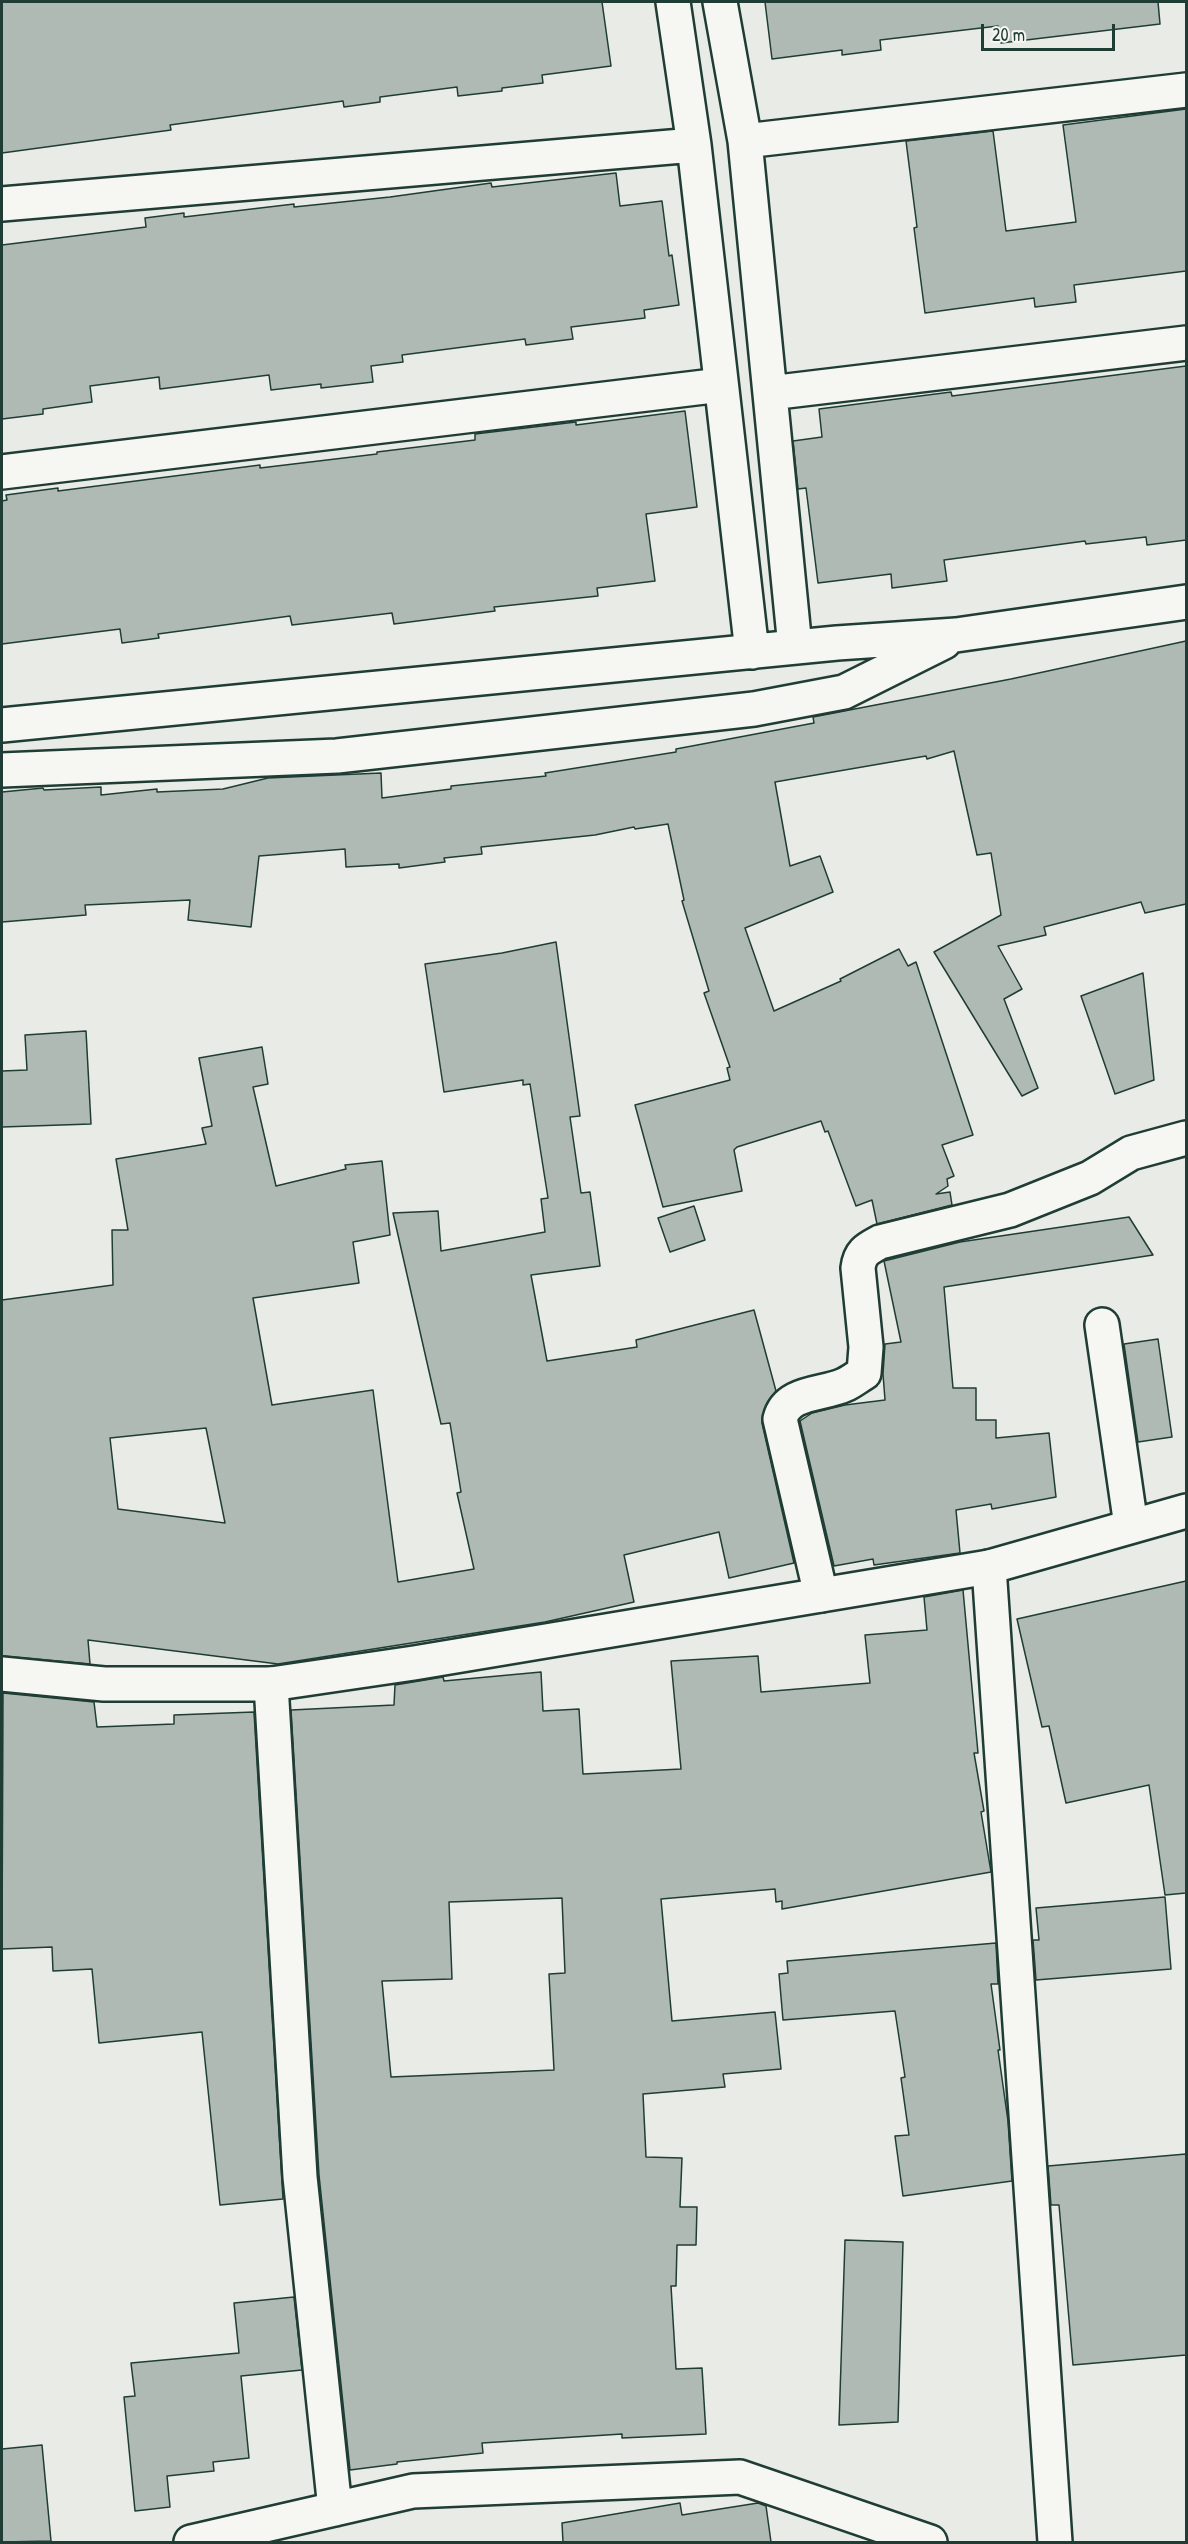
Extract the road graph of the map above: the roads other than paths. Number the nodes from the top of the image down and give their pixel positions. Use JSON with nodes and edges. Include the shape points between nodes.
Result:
{"nodes":[{"id":1,"x":673,"y":2,"type":"edge"},
{"id":2,"x":720,"y":2,"type":"edge"},
{"id":3,"x":1186,"y":90,"type":"edge"},
{"id":4,"x":745,"y":141,"type":"junction"},
{"id":5,"x":694,"y":145,"type":"junction"},
{"id":6,"x":2,"y":204,"type":"edge"},
{"id":7,"x":1186,"y":343,"type":"edge"},
{"id":8,"x":721,"y":385,"type":"junction"},
{"id":9,"x":770,"y":393,"type":"junction"},
{"id":10,"x":2,"y":472,"type":"edge"},
{"id":11,"x":1186,"y":602,"type":"edge"},
{"id":12,"x":956,"y":635,"type":"junction"},
{"id":13,"x":837,"y":643,"type":"junction"},
{"id":14,"x":795,"y":647,"type":"junction"},
{"id":15,"x":752,"y":652,"type":"junction"},
{"id":16,"x":844,"y":692,"type":"junction"},
{"id":17,"x":2,"y":725,"type":"edge"},
{"id":18,"x":2,"y":770,"type":"edge"},
{"id":19,"x":1186,"y":1138,"type":"edge"},
{"id":20,"x":1102,"y":1325,"type":"dead end"},
{"id":21,"x":1186,"y":1511,"type":"edge"},
{"id":22,"x":1131,"y":1526,"type":"junction"},
{"id":23,"x":989,"y":1568,"type":"junction"},
{"id":24,"x":821,"y":1595,"type":"junction"},
{"id":25,"x":2,"y":1674,"type":"edge"},
{"id":26,"x":271,"y":1684,"type":"junction"},
{"id":27,"x":335,"y":2509,"type":"junction"},
{"id":28,"x":191,"y":2542,"type":"edge"},
{"id":29,"x":930,"y":2542,"type":"edge"},
{"id":30,"x":1055,"y":2542,"type":"edge"}],
"edges":[{"from":1,"to":5,"type":"street"},
{"from":2,"to":4,"type":"street"},
{"from":3,"to":4,"type":"street"},
{"from":4,"to":9,"type":"street"},
{"from":5,"to":6,"type":"street"},
{"from":5,"to":8,"type":"street"},
{"from":7,"to":9,"type":"street"},
{"from":8,"to":10,"type":"street"},
{"from":8,"to":15,"type":"street"},
{"from":9,"to":14,"type":"street"},
{"from":11,"to":12,"type":"street"},
{"from":12,"to":13,"type":"street"},
{"from":12,"to":16,"type":"street"},
{"from":13,"to":14,"type":"street"},
{"from":13,"to":16,"type":"street"},
{"from":14,"to":15,"type":"street"},
{"from":15,"to":17,"type":"street"},
{"from":16,"to":18,"type":"street","via":[[754,709],[337,756]]},
{"from":19,"to":24,"type":"street","via":[[1131,1153],[1090,1178],[1010,1210],[880,1242],[866,1249],[858,1268],[866,1347],[864,1373],[844,1385],[797,1398],[782,1409],[780,1419]]},
{"from":20,"to":22,"type":"street"},
{"from":21,"to":22,"type":"street"},
{"from":22,"to":23,"type":"street"},
{"from":23,"to":24,"type":"street"},
{"from":23,"to":30,"type":"street"},
{"from":24,"to":26,"type":"street","via":[[414,1664]]},
{"from":25,"to":26,"type":"street","via":[[104,1684]]},
{"from":26,"to":27,"type":"street","via":[[300,2177]]},
{"from":27,"to":28,"type":"street"},
{"from":27,"to":29,"type":"street","via":[[413,2492],[740,2477]]}]}
